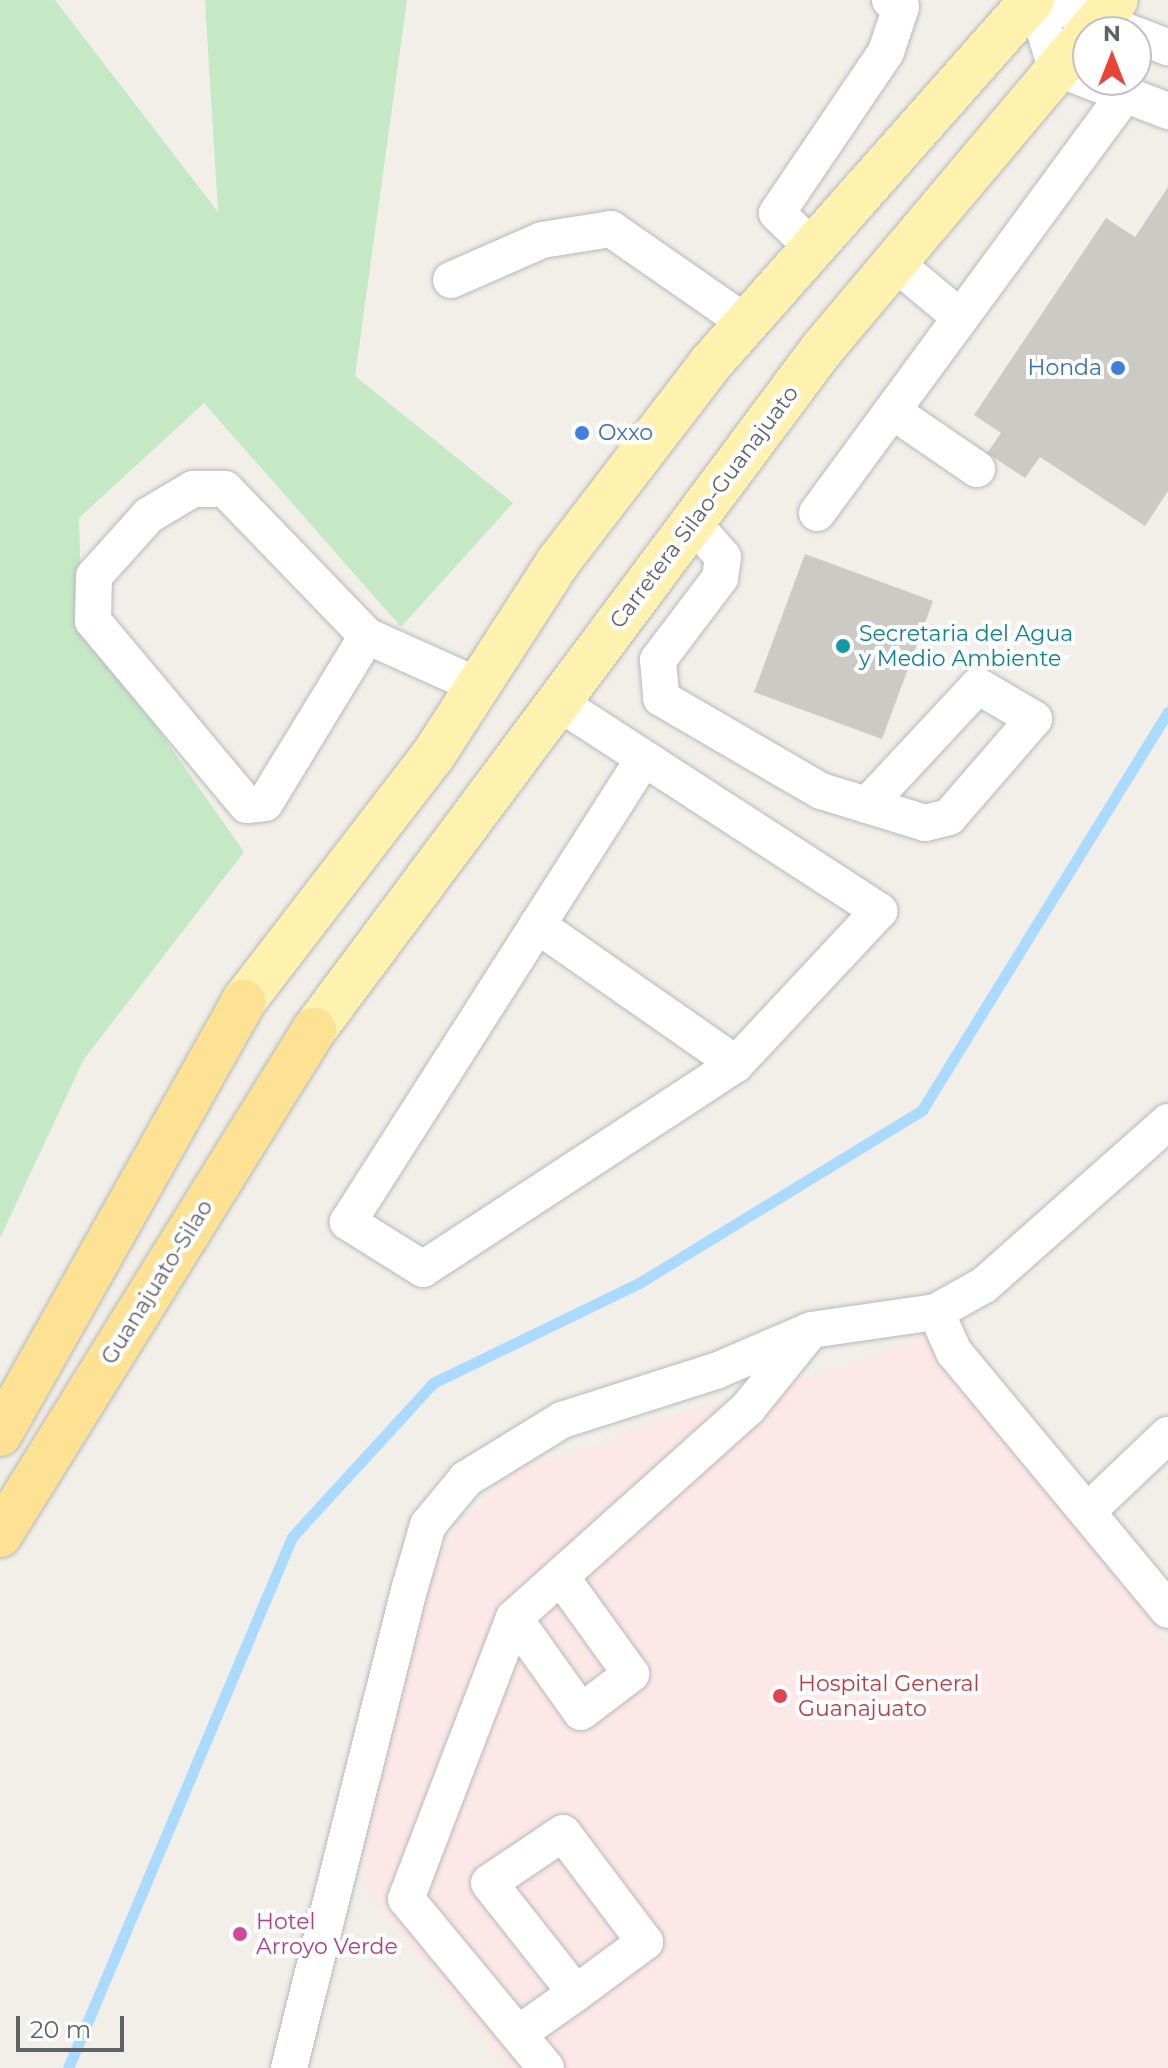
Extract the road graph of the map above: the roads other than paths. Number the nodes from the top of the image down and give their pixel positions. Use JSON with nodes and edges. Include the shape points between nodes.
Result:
{"nodes":[{"id":1,"x":890,"y":0,"type":"edge"},
{"id":2,"x":1034,"y":0,"type":"edge"},
{"id":3,"x":1042,"y":0,"type":"edge"},
{"id":4,"x":1098,"y":16,"type":"edge"},
{"id":5,"x":1072,"y":56,"type":"edge"},
{"id":6,"x":1056,"y":68,"type":"junction"},
{"id":7,"x":1072,"y":74,"type":"edge"},
{"id":8,"x":1124,"y":96,"type":"edge"},
{"id":9,"x":1130,"y":96,"type":"edge"},
{"id":10,"x":1168,"y":111,"type":"edge"},
{"id":11,"x":810,"y":245,"type":"junction"},
{"id":12,"x":894,"y":262,"type":"junction"},
{"id":13,"x":451,"y":280,"type":"dead end"},
{"id":14,"x":961,"y":318,"type":"junction"},
{"id":15,"x":745,"y":322,"type":"junction"},
{"id":16,"x":892,"y":411,"type":"junction"},
{"id":17,"x":977,"y":469,"type":"dead end"},
{"id":18,"x":817,"y":513,"type":"dead end"},
{"id":19,"x":691,"y":521,"type":"junction"},
{"id":20,"x":367,"y":636,"type":"junction"},
{"id":21,"x":478,"y":686,"type":"junction"},
{"id":22,"x":559,"y":703,"type":"junction"},
{"id":23,"x":644,"y":758,"type":"junction"},
{"id":24,"x":867,"y":805,"type":"dead end"},
{"id":25,"x":537,"y":925,"type":"junction"},
{"id":26,"x":243,"y":1002,"type":"joint"},
{"id":27,"x":314,"y":1030,"type":"joint"},
{"id":28,"x":736,"y":1064,"type":"junction"},
{"id":29,"x":1168,"y":1122,"type":"edge"},
{"id":30,"x":936,"y":1312,"type":"junction"},
{"id":31,"x":811,"y":1330,"type":"junction"},
{"id":32,"x":0,"y":1434,"type":"edge"},
{"id":33,"x":1168,"y":1435,"type":"edge"},
{"id":34,"x":1090,"y":1509,"type":"junction"},
{"id":35,"x":0,"y":1535,"type":"edge"},
{"id":36,"x":561,"y":1577,"type":"junction"},
{"id":37,"x":1168,"y":1610,"type":"edge"},
{"id":38,"x":514,"y":1618,"type":"junction"},
{"id":39,"x":576,"y":1993,"type":"dead end"},
{"id":40,"x":518,"y":2034,"type":"junction"},
{"id":41,"x":289,"y":2068,"type":"edge"},
{"id":42,"x":546,"y":2068,"type":"edge"}],
"edges":[{"from":1,"to":11,"type":"street","via":[[901,7],[886,52],[777,213]]},
{"from":2,"to":6,"type":"street"},
{"from":2,"to":11,"type":"main road"},
{"from":3,"to":4,"type":"street"},
{"from":5,"to":6,"type":"main road","name":"Carretera Silao-Guanajuato"},
{"from":6,"to":7,"type":"street"},
{"from":6,"to":12,"type":"main road","name":"Carretera Silao-Guanajuato"},
{"from":8,"to":14,"type":"street"},
{"from":9,"to":10,"type":"street"},
{"from":11,"to":15,"type":"main road"},
{"from":12,"to":14,"type":"street"},
{"from":12,"to":19,"type":"main road","name":"Carretera Silao-Guanajuato"},
{"from":13,"to":15,"type":"street","via":[[542,240],[611,229]]},
{"from":14,"to":16,"type":"street"},
{"from":15,"to":21,"type":"main road","via":[[559,561]]},
{"from":16,"to":17,"type":"street"},
{"from":16,"to":18,"type":"street"},
{"from":19,"to":22,"type":"main road","name":"Carretera Silao-Guanajuato"},
{"from":19,"to":24,"type":"street","via":[[723,557],[720,578],[658,660],[661,698],[821,791]]},
{"from":20,"to":20,"type":"street","via":[[225,489],[193,489],[149,515],[94,576],[93,621],[247,805],[265,803]]},
{"from":20,"to":21,"type":"street"},
{"from":21,"to":26,"type":"main road","via":[[432,757]]},
{"from":22,"to":23,"type":"street"},
{"from":22,"to":27,"type":"main road","name":"Carretera Silao-Guanajuato"},
{"from":23,"to":25,"type":"street"},
{"from":23,"to":28,"type":"street","via":[[879,911]]},
{"from":25,"to":28,"type":"street"},
{"from":25,"to":28,"type":"street","via":[[348,1222],[423,1269]]},
{"from":26,"to":32,"type":"highway"},
{"from":27,"to":35,"type":"highway","name":"Guanajuato-Silao"},
{"from":29,"to":30,"type":"street","via":[[984,1285]]},
{"from":30,"to":31,"type":"street"},
{"from":30,"to":34,"type":"street","via":[[954,1352]]},
{"from":31,"to":36,"type":"street","via":[[748,1408]]},
{"from":31,"to":41,"type":"street","via":[[716,1371],[562,1420],[466,1479],[428,1525],[352,1796]]},
{"from":33,"to":34,"type":"street"},
{"from":34,"to":37,"type":"street"},
{"from":36,"to":38,"type":"street"},
{"from":36,"to":38,"type":"street","via":[[631,1674],[581,1712]]},
{"from":38,"to":40,"type":"street","via":[[406,1899]]},
{"from":39,"to":40,"type":"street"},
{"from":40,"to":42,"type":"street"}]}
